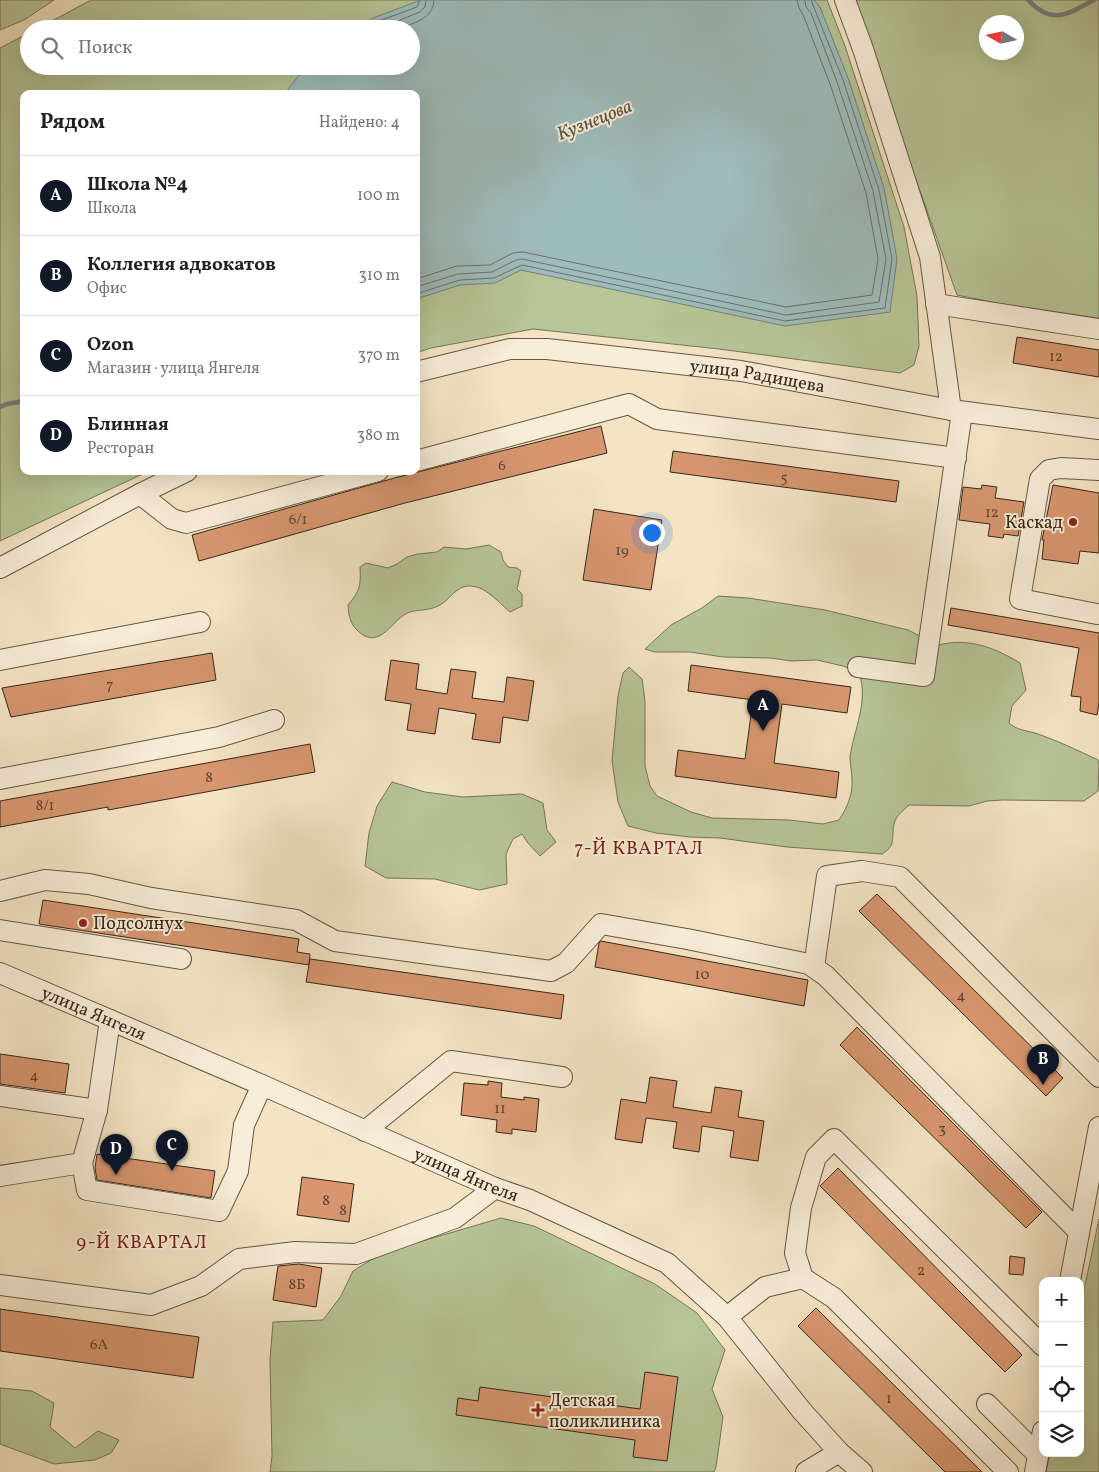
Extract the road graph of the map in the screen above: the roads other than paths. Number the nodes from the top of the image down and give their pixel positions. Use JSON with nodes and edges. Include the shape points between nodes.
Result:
{"nodes":[{"id":1,"x":845,"y":0,"type":"edge"},
{"id":2,"x":936,"y":304,"type":"junction"},
{"id":3,"x":1099,"y":329,"type":"edge"},
{"id":4,"x":420,"y":371,"type":"edge"},
{"id":5,"x":956,"y":411,"type":"junction"},
{"id":6,"x":1099,"y":429,"type":"edge"},
{"id":7,"x":956,"y":458,"type":"junction"},
{"id":8,"x":420,"y":460,"type":"edge"},
{"id":9,"x":1099,"y":470,"type":"edge"},
{"id":10,"x":179,"y":475,"type":"edge"},
{"id":11,"x":363,"y":475,"type":"edge"},
{"id":12,"x":140,"y":494,"type":"junction"},
{"id":13,"x":0,"y":568,"type":"edge"},
{"id":14,"x":1097,"y":614,"type":"dead end"},
{"id":15,"x":200,"y":622,"type":"dead end"},
{"id":16,"x":0,"y":660,"type":"edge"},
{"id":17,"x":858,"y":667,"type":"dead end"},
{"id":18,"x":274,"y":720,"type":"dead end"},
{"id":19,"x":0,"y":779,"type":"edge"},
{"id":20,"x":0,"y":891,"type":"edge"},
{"id":21,"x":0,"y":930,"type":"edge"},
{"id":22,"x":181,"y":959,"type":"dead end"},
{"id":23,"x":814,"y":968,"type":"junction"},
{"id":24,"x":2,"y":976,"type":"edge"},
{"id":25,"x":110,"y":1020,"type":"junction"},
{"id":26,"x":562,"y":1077,"type":"dead end"},
{"id":27,"x":1099,"y":1077,"type":"edge"},
{"id":28,"x":262,"y":1085,"type":"junction"},
{"id":29,"x":0,"y":1096,"type":"edge"},
{"id":30,"x":97,"y":1110,"type":"junction"},
{"id":31,"x":1099,"y":1126,"type":"edge"},
{"id":32,"x":365,"y":1131,"type":"junction"},
{"id":33,"x":82,"y":1163,"type":"junction"},
{"id":34,"x":0,"y":1176,"type":"edge"},
{"id":35,"x":495,"y":1188,"type":"junction"},
{"id":36,"x":1079,"y":1232,"type":"junction"},
{"id":37,"x":1071,"y":1277,"type":"edge"},
{"id":38,"x":803,"y":1278,"type":"junction"},
{"id":39,"x":0,"y":1285,"type":"edge"},
{"id":40,"x":726,"y":1317,"type":"junction"},
{"id":41,"x":1039,"y":1342,"type":"edge"},
{"id":42,"x":987,"y":1404,"type":"dead end"},
{"id":43,"x":839,"y":1452,"type":"junction"},
{"id":44,"x":1037,"y":1463,"type":"edge"},
{"id":45,"x":806,"y":1472,"type":"edge"},
{"id":46,"x":862,"y":1472,"type":"edge"},
{"id":47,"x":1008,"y":1472,"type":"edge"}],
"edges":[{"from":1,"to":2,"type":"street","via":[[930,257]]},
{"from":2,"to":3,"type":"street"},
{"from":2,"to":5,"type":"street"},
{"from":4,"to":5,"type":"street","name":"улица Радищева","via":[[510,349],[548,349],[741,371]]},
{"from":5,"to":6,"type":"street","name":"улица Радищева"},
{"from":5,"to":7,"type":"street"},
{"from":7,"to":8,"type":"street","via":[[657,419],[629,404]]},
{"from":7,"to":17,"type":"street","via":[[924,676]]},
{"from":9,"to":14,"type":"street","via":[[1061,468],[1049,470],[1040,479],[1020,599]]},
{"from":10,"to":12,"type":"street"},
{"from":11,"to":12,"type":"street","via":[[186,523],[172,519]]},
{"from":12,"to":13,"type":"street"},
{"from":15,"to":16,"type":"street"},
{"from":18,"to":19,"type":"street","via":[[219,737]]},
{"from":20,"to":23,"type":"street","via":[[45,880],[89,884],[151,898],[296,920],[334,941],[551,971],[566,963],[601,924],[809,964]]},
{"from":21,"to":22,"type":"street"},
{"from":23,"to":27,"type":"street","via":[[827,876],[862,871],[900,877]]},
{"from":23,"to":36,"type":"street","via":[[826,976]]},
{"from":24,"to":25,"type":"street","name":"улица Янгеля"},
{"from":25,"to":28,"type":"street","name":"улица Янгеля"},
{"from":25,"to":30,"type":"street"},
{"from":26,"to":32,"type":"street","via":[[451,1061]]},
{"from":28,"to":32,"type":"street","name":"улица Янгеля"},
{"from":28,"to":33,"type":"street","via":[[244,1125],[238,1171],[219,1211],[87,1190]]},
{"from":29,"to":30,"type":"street"},
{"from":30,"to":33,"type":"street"},
{"from":31,"to":36,"type":"street"},
{"from":32,"to":35,"type":"street","name":"улица Янгеля"},
{"from":33,"to":34,"type":"street"},
{"from":35,"to":39,"type":"street","via":[[455,1218],[356,1254],[295,1252],[239,1259],[201,1286],[151,1305]]},
{"from":35,"to":40,"type":"street","name":"улица Янгеля","via":[[530,1200],[667,1263]]},
{"from":36,"to":37,"type":"street"},
{"from":38,"to":40,"type":"street","via":[[765,1287]]},
{"from":38,"to":41,"type":"street","via":[[795,1253],[801,1208],[816,1157],[834,1139]]},
{"from":38,"to":47,"type":"street","via":[[834,1298]]},
{"from":40,"to":43,"type":"street","name":"улица Янгеля"},
{"from":42,"to":44,"type":"street"},
{"from":43,"to":45,"type":"street"},
{"from":43,"to":46,"type":"street","name":"улица Янгеля"}]}
